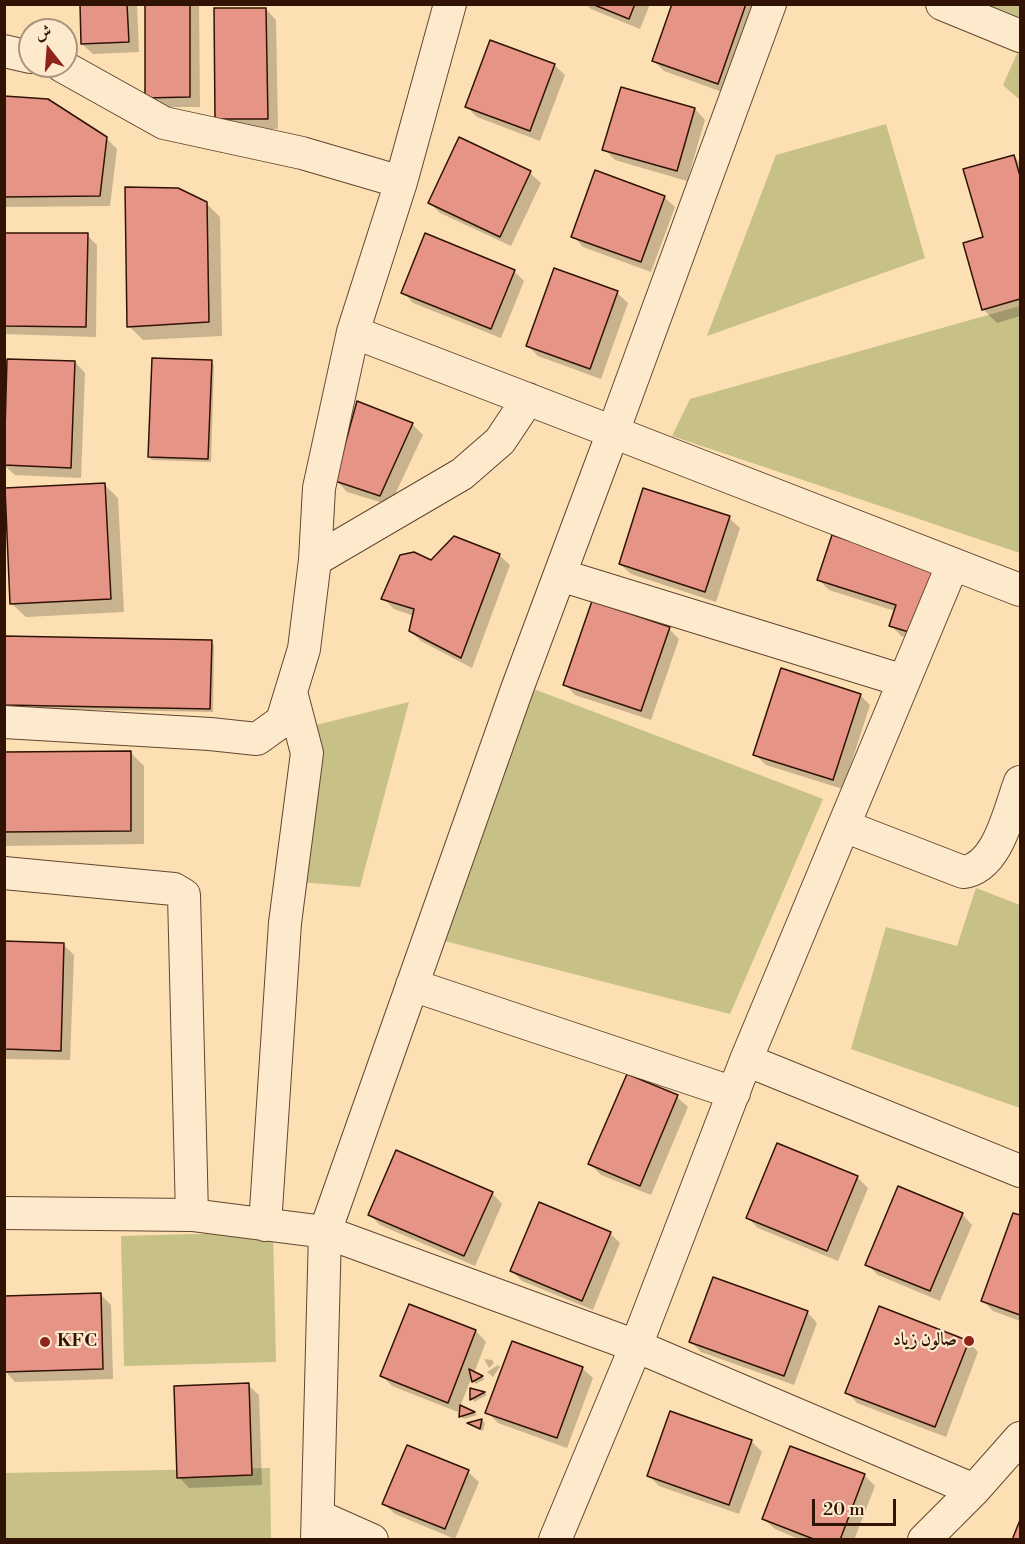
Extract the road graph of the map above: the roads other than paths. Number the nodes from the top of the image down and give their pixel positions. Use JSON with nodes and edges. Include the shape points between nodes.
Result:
{"nodes":[{"id":1,"x":450,"y":4,"type":"edge"},
{"id":2,"x":770,"y":4,"type":"edge"},
{"id":3,"x":942,"y":4,"type":"edge"},
{"id":4,"x":1020,"y":36,"type":"edge"},
{"id":5,"x":78,"y":75,"type":"edge"},
{"id":6,"x":401,"y":182,"type":"junction"},
{"id":7,"x":352,"y":332,"type":"junction"},
{"id":8,"x":528,"y":399,"type":"junction"},
{"id":9,"x":613,"y":432,"type":"junction"},
{"id":10,"x":315,"y":560,"type":"junction"},
{"id":11,"x":952,"y":566,"type":"junction"},
{"id":12,"x":560,"y":575,"type":"junction"},
{"id":13,"x":1020,"y":590,"type":"edge"},
{"id":14,"x":904,"y":681,"type":"junction"},
{"id":15,"x":291,"y":692,"type":"junction"},
{"id":16,"x":4,"y":722,"type":"edge"},
{"id":17,"x":1020,"y":782,"type":"edge"},
{"id":18,"x":844,"y":826,"type":"junction"},
{"id":19,"x":4,"y":873,"type":"edge"},
{"id":20,"x":412,"y":985,"type":"junction"},
{"id":21,"x":746,"y":1060,"type":"junction"},
{"id":22,"x":734,"y":1093,"type":"junction"},
{"id":23,"x":1020,"y":1171,"type":"edge"},
{"id":24,"x":4,"y":1213,"type":"edge"},
{"id":25,"x":192,"y":1215,"type":"junction"},
{"id":26,"x":265,"y":1225,"type":"junction"},
{"id":27,"x":325,"y":1232,"type":"junction"},
{"id":28,"x":636,"y":1346,"type":"junction"},
{"id":29,"x":1020,"y":1438,"type":"edge"},
{"id":30,"x":974,"y":1491,"type":"junction"},
{"id":31,"x":318,"y":1528,"type":"edge"},
{"id":32,"x":372,"y":1539,"type":"edge"},
{"id":33,"x":555,"y":1539,"type":"edge"},
{"id":34,"x":924,"y":1539,"type":"edge"}],
"edges":[{"from":1,"to":6,"type":"street"},
{"from":2,"to":9,"type":"street"},
{"from":3,"to":4,"type":"street"},
{"from":5,"to":6,"type":"street","via":[[164,123],[302,153]]},
{"from":6,"to":7,"type":"street"},
{"from":7,"to":8,"type":"street"},
{"from":7,"to":10,"type":"street","via":[[319,488]]},
{"from":8,"to":9,"type":"street"},
{"from":8,"to":10,"type":"street","via":[[500,441],[462,474]]},
{"from":9,"to":11,"type":"street"},
{"from":9,"to":12,"type":"street"},
{"from":10,"to":15,"type":"street","via":[[304,649]]},
{"from":11,"to":13,"type":"street"},
{"from":11,"to":14,"type":"street"},
{"from":12,"to":14,"type":"street"},
{"from":12,"to":20,"type":"street"},
{"from":14,"to":18,"type":"street"},
{"from":15,"to":16,"type":"street","via":[[282,721],[257,739]]},
{"from":15,"to":26,"type":"street","via":[[307,753],[285,923]]},
{"from":17,"to":18,"type":"street","via":[[991,856],[971,871],[963,872]]},
{"from":18,"to":21,"type":"street"},
{"from":19,"to":25,"type":"street","via":[[174,889],[184,895]]},
{"from":20,"to":22,"type":"street"},
{"from":20,"to":27,"type":"street"},
{"from":21,"to":22,"type":"street"},
{"from":21,"to":23,"type":"street"},
{"from":22,"to":28,"type":"street"},
{"from":24,"to":25,"type":"street"},
{"from":25,"to":26,"type":"street"},
{"from":26,"to":27,"type":"street"},
{"from":27,"to":28,"type":"street"},
{"from":27,"to":31,"type":"street"},
{"from":28,"to":30,"type":"street"},
{"from":28,"to":33,"type":"street"},
{"from":29,"to":30,"type":"street"},
{"from":30,"to":34,"type":"street"},
{"from":31,"to":32,"type":"street"}]}
